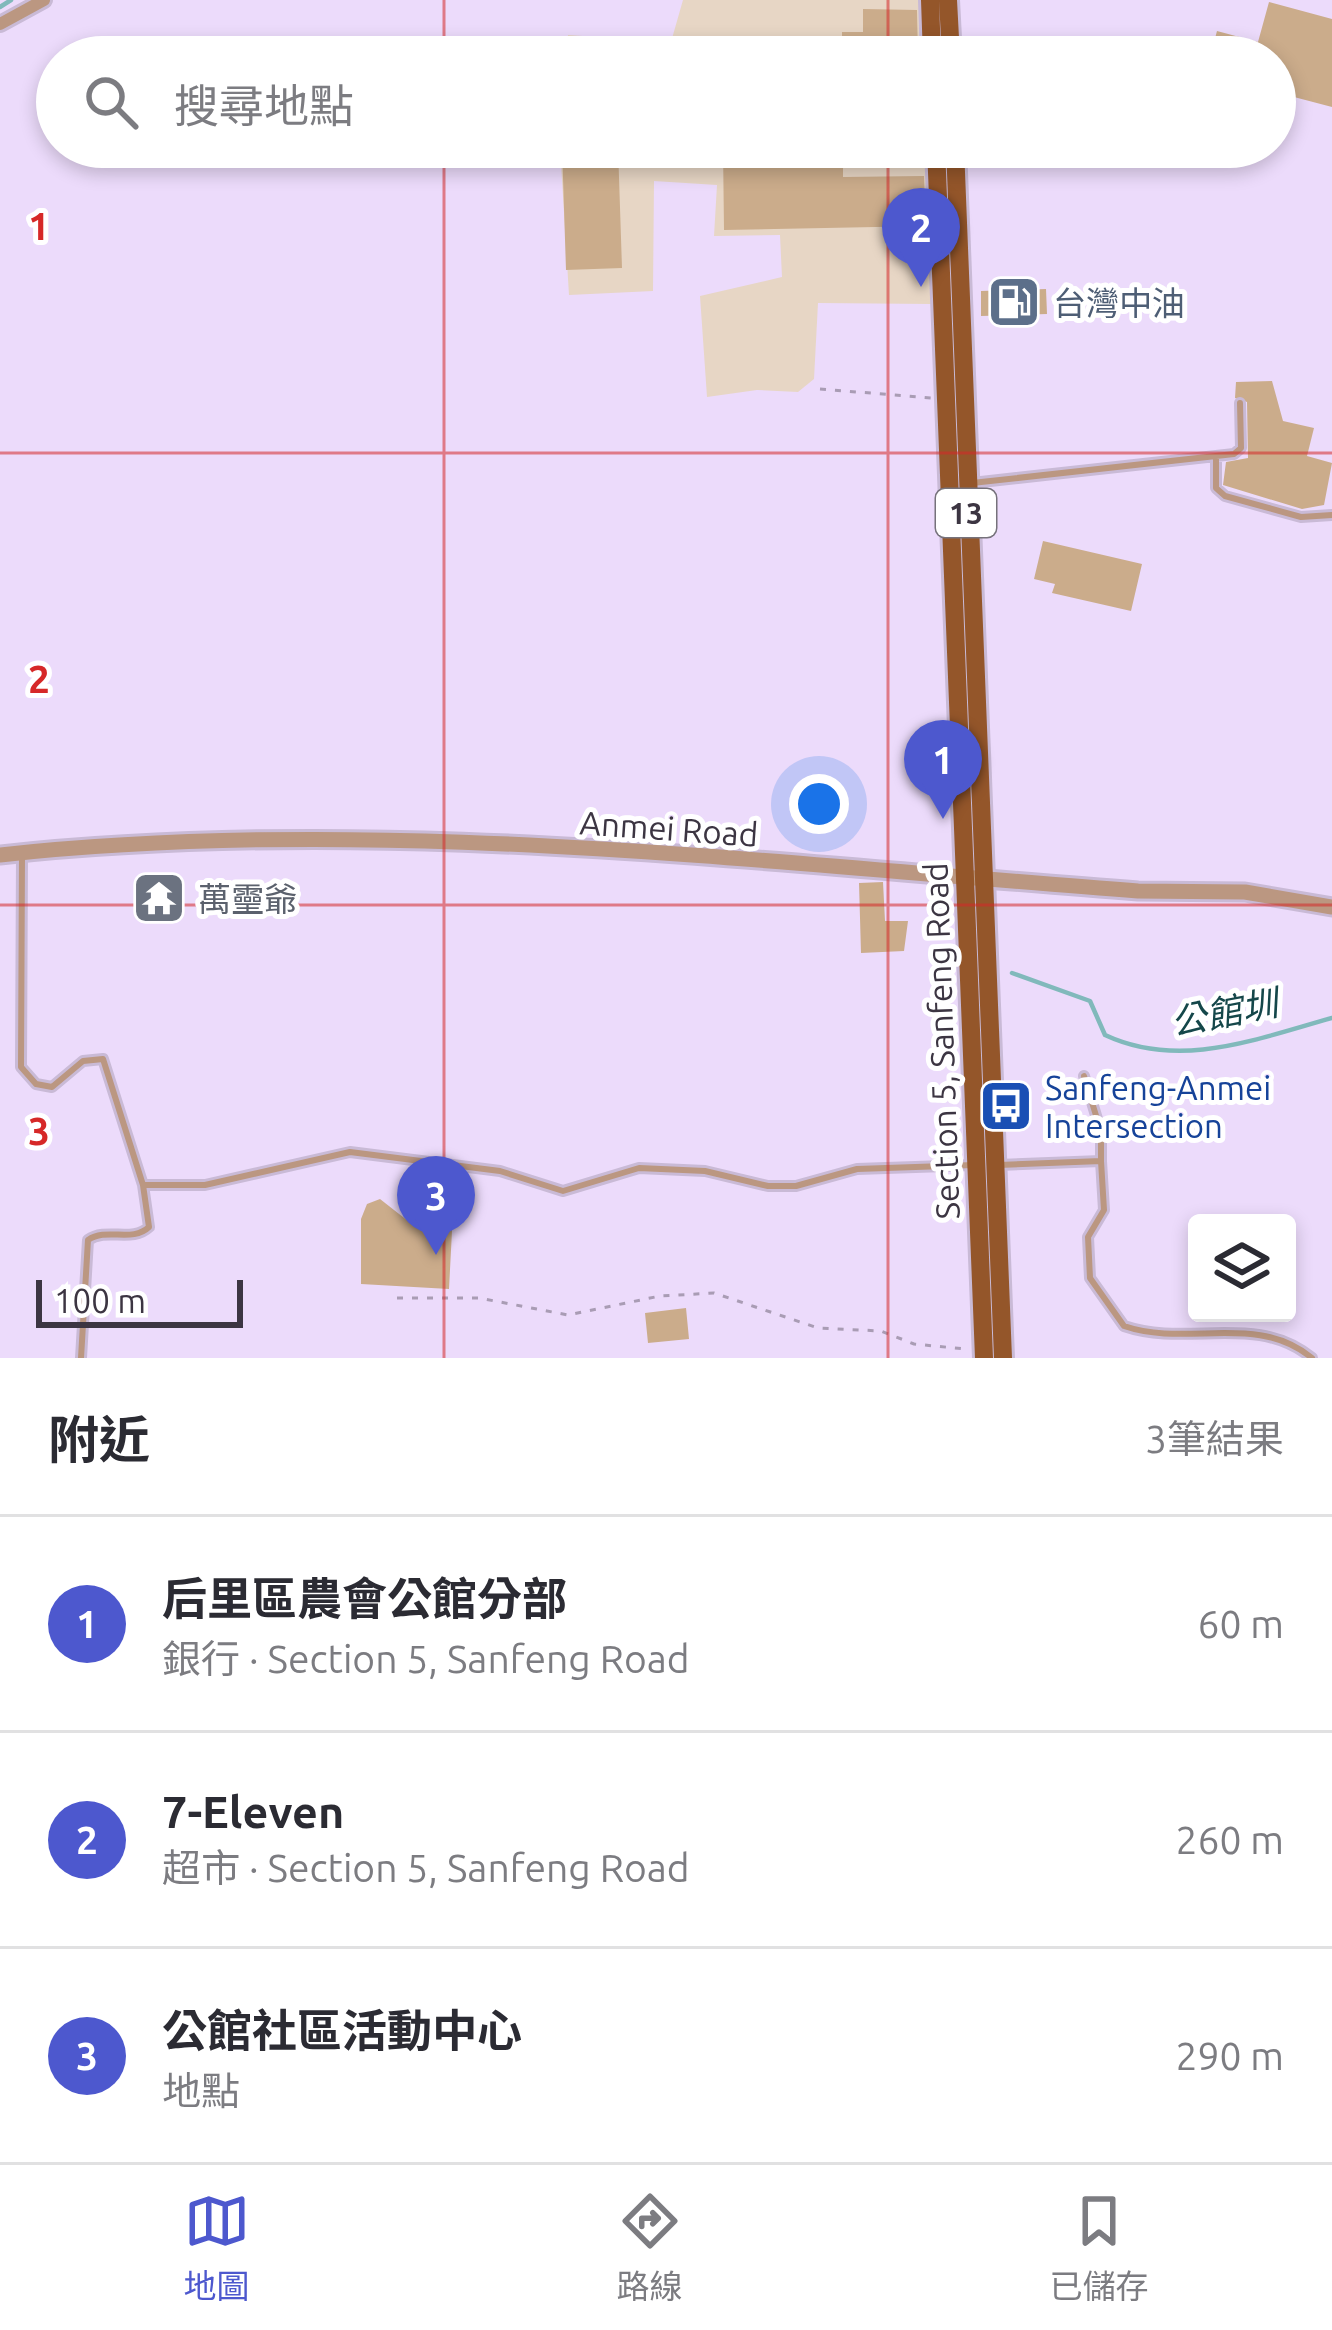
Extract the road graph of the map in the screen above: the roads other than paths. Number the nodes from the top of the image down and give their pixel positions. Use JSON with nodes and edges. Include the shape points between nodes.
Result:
{"nodes":[{"id":1,"x":44,"y":0,"type":"edge"},
{"id":2,"x":930,"y":0,"type":"edge"},
{"id":3,"x":948,"y":0,"type":"edge"},
{"id":4,"x":0,"y":24,"type":"edge"},
{"id":5,"x":931,"y":36,"type":"edge"},
{"id":6,"x":950,"y":36,"type":"edge"},
{"id":7,"x":937,"y":168,"type":"edge"},
{"id":8,"x":955,"y":168,"type":"edge"},
{"id":9,"x":1240,"y":403,"type":"dead end"},
{"id":10,"x":1216,"y":459,"type":"junction"},
{"id":11,"x":958,"y":483,"type":"junction"},
{"id":12,"x":1332,"y":515,"type":"edge"},
{"id":13,"x":22,"y":852,"type":"junction"},
{"id":14,"x":0,"y":854,"type":"edge"},
{"id":15,"x":974,"y":879,"type":"junction"},
{"id":16,"x":1332,"y":907,"type":"edge"},
{"id":17,"x":1084,"y":1076,"type":"dead end"},
{"id":18,"x":1101,"y":1160,"type":"junction"},
{"id":19,"x":985,"y":1165,"type":"junction"},
{"id":20,"x":143,"y":1185,"type":"junction"},
{"id":21,"x":990,"y":1356,"type":"edge"},
{"id":22,"x":80,"y":1358,"type":"edge"},
{"id":23,"x":1312,"y":1358,"type":"edge"}],
"edges":[{"from":1,"to":4,"type":"street"},
{"from":2,"to":5,"type":"main road"},
{"from":3,"to":6,"type":"main road"},
{"from":7,"to":11,"type":"main road","name":"Section 5, Sanfeng Road","number":"13"},
{"from":8,"to":11,"type":"main road","name":"Section 5, Sanfeng Road","number":"13"},
{"from":9,"to":10,"type":"lane","via":[[1241,448]]},
{"from":10,"to":11,"type":"lane"},
{"from":10,"to":12,"type":"lane","via":[[1216,488],[1225,496],[1301,517]]},
{"from":11,"to":15,"type":"main road","name":"Section 5, Sanfeng Road","number":"13"},
{"from":13,"to":14,"type":"street","name":"Anmei Road"},
{"from":13,"to":15,"type":"street","name":"Anmei Road","via":[[382,840]]},
{"from":13,"to":20,"type":"lane","via":[[21,1067],[36,1084],[52,1087],[83,1061],[103,1059]]},
{"from":15,"to":16,"type":"street","name":"Anmei Road","via":[[1244,892]]},
{"from":15,"to":19,"type":"main road","name":"Section 5, Sanfeng Road","number":"13"},
{"from":17,"to":18,"type":"lane"},
{"from":18,"to":19,"type":"lane"},
{"from":18,"to":23,"type":"lane","via":[[1104,1210],[1088,1237],[1090,1278],[1124,1326],[1188,1336],[1242,1330],[1292,1342]]},
{"from":19,"to":20,"type":"lane","via":[[857,1169],[796,1186],[639,1168],[563,1190],[500,1172],[350,1152],[205,1185]]},
{"from":19,"to":21,"type":"main road","name":"Section 5, Sanfeng Road","number":"13"},
{"from":20,"to":22,"type":"lane","via":[[144,1233],[88,1240]]}]}
